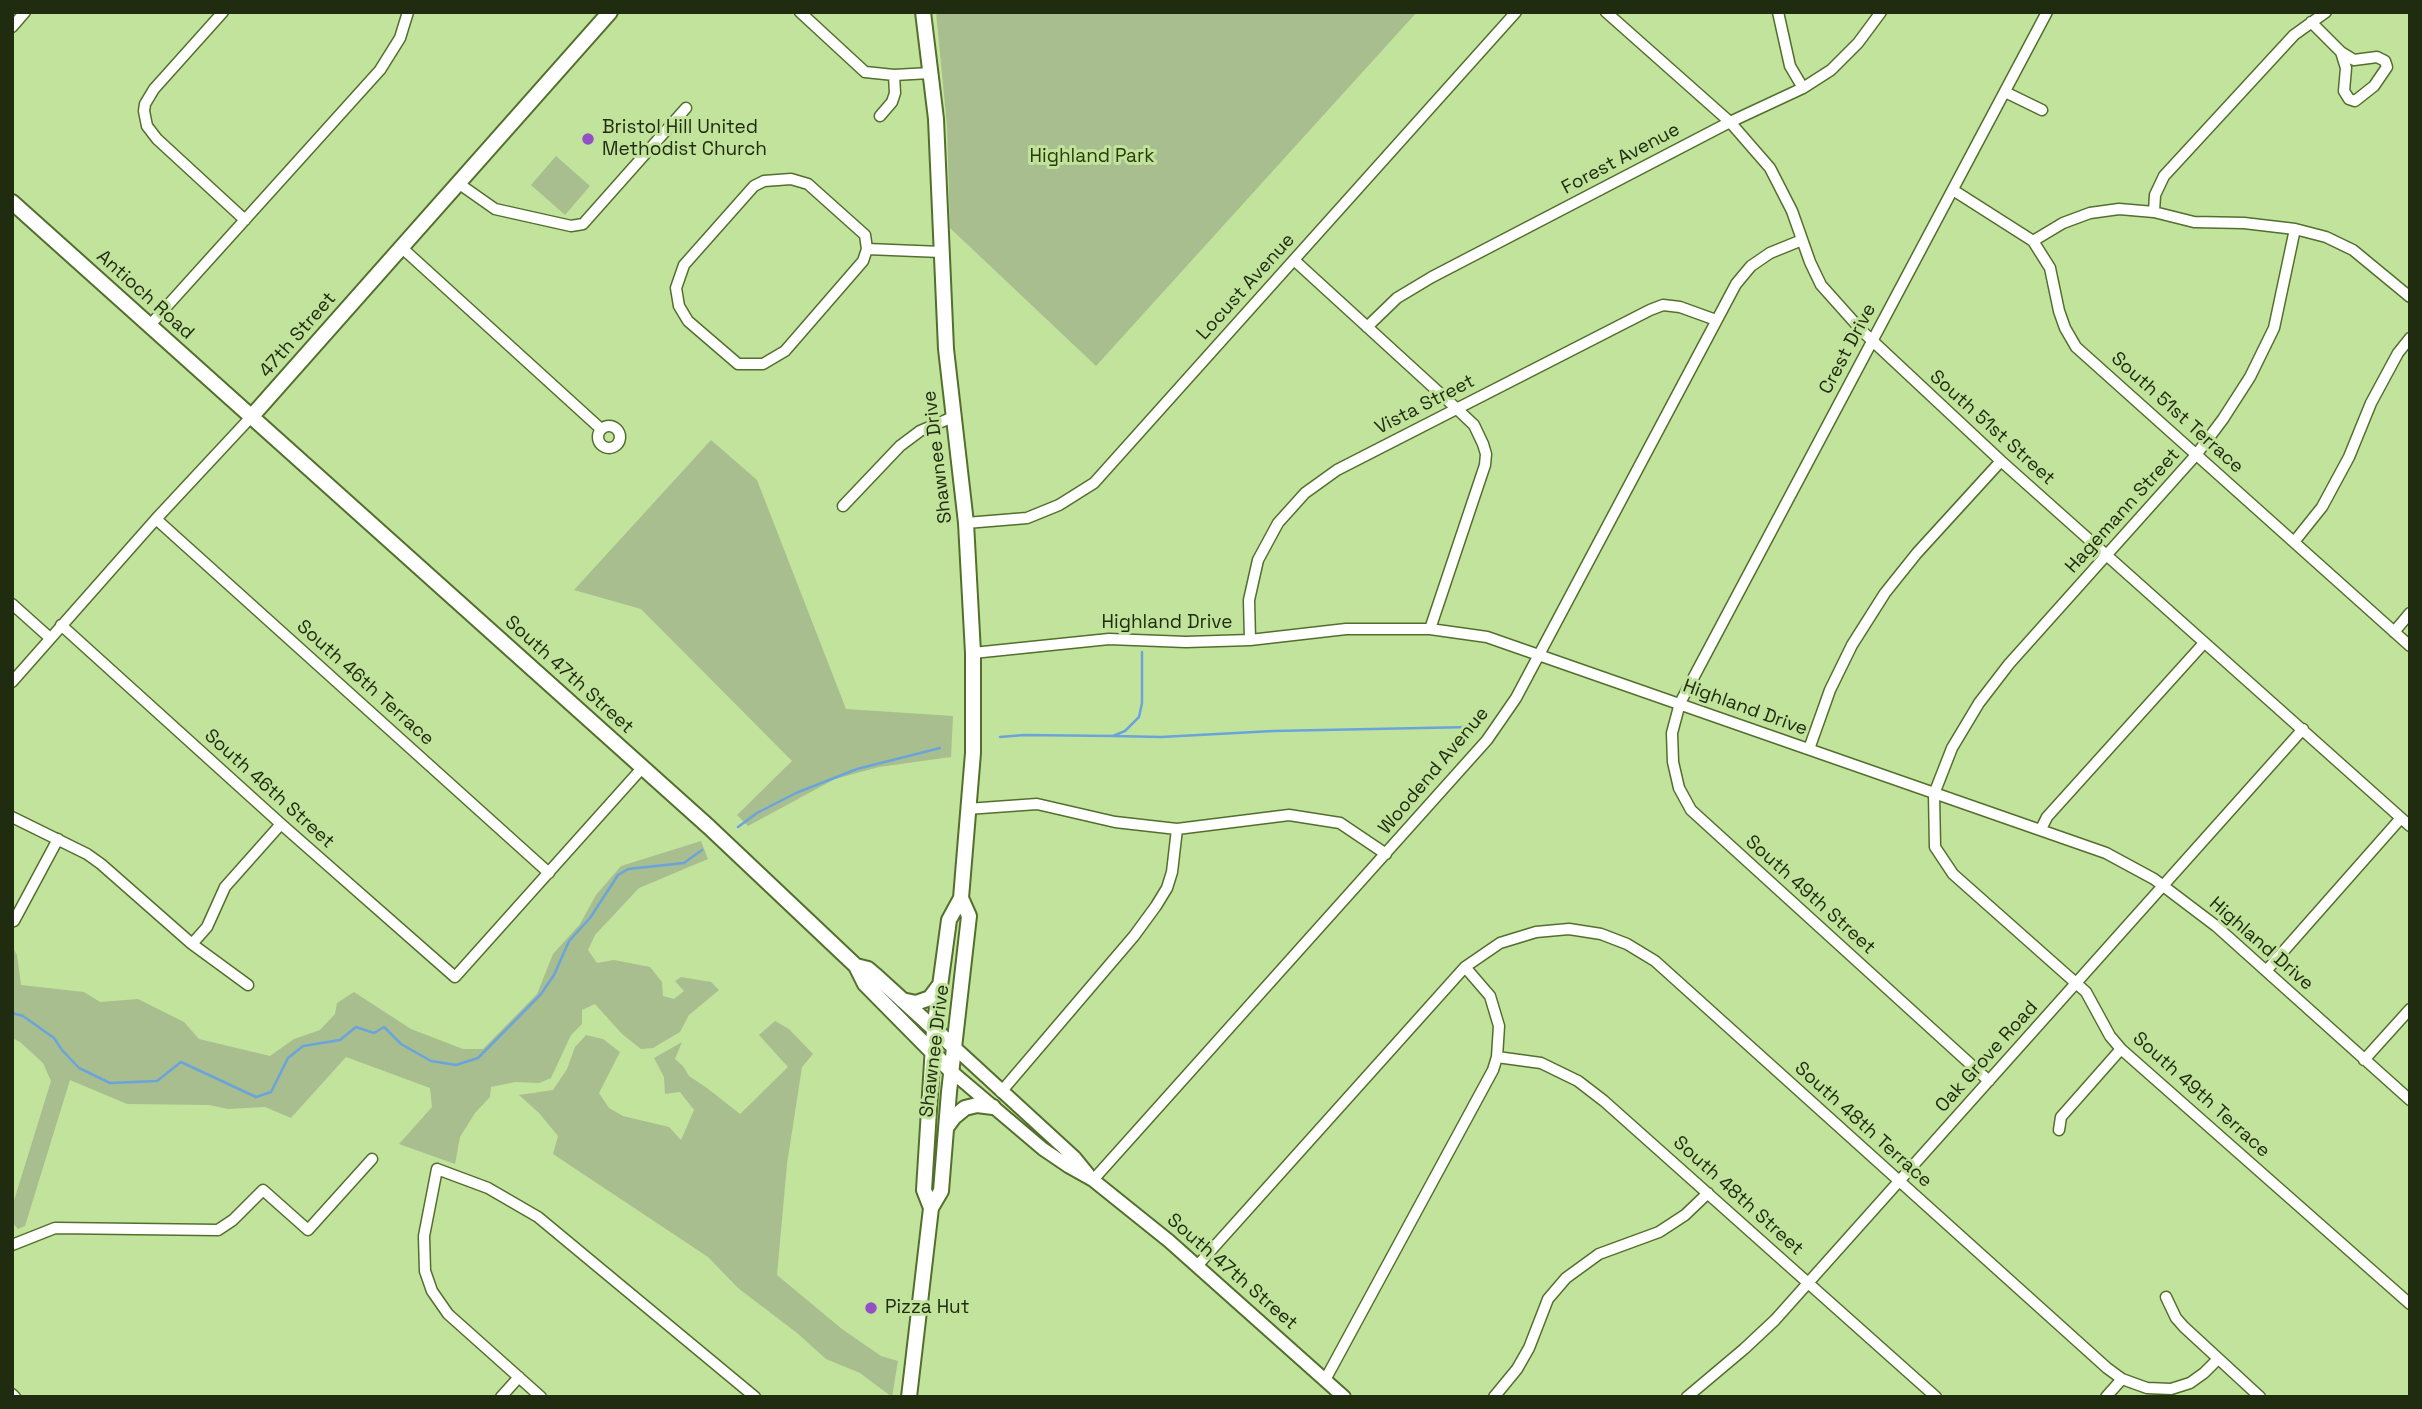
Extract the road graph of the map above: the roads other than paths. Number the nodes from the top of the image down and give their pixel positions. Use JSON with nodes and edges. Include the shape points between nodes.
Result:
{"nodes":[{"id":1,"x":25,"y":12,"type":"edge"},
{"id":2,"x":223,"y":12,"type":"edge"},
{"id":3,"x":408,"y":12,"type":"edge"},
{"id":4,"x":800,"y":12,"type":"edge"},
{"id":5,"x":923,"y":12,"type":"edge"},
{"id":6,"x":1516,"y":12,"type":"edge"},
{"id":7,"x":1606,"y":12,"type":"edge"},
{"id":8,"x":1777,"y":12,"type":"edge"},
{"id":9,"x":1881,"y":12,"type":"edge"},
{"id":10,"x":2048,"y":12,"type":"edge"},
{"id":11,"x":2326,"y":12,"type":"edge"},
{"id":12,"x":604,"y":14,"type":"edge"},
{"id":13,"x":2311,"y":22,"type":"junction"},
{"id":14,"x":12,"y":27,"type":"edge"},
{"id":15,"x":2341,"y":52,"type":"junction"},
{"id":16,"x":930,"y":73,"type":"junction"},
{"id":17,"x":894,"y":75,"type":"junction"},
{"id":18,"x":1803,"y":88,"type":"junction"},
{"id":19,"x":2004,"y":92,"type":"junction"},
{"id":20,"x":686,"y":108,"type":"dead end"},
{"id":21,"x":2042,"y":110,"type":"dead end"},
{"id":22,"x":880,"y":116,"type":"dead end"},
{"id":23,"x":1730,"y":122,"type":"junction"},
{"id":24,"x":458,"y":183,"type":"junction"},
{"id":25,"x":1953,"y":190,"type":"junction"},
{"id":26,"x":12,"y":202,"type":"edge"},
{"id":27,"x":2154,"y":212,"type":"junction"},
{"id":28,"x":245,"y":220,"type":"junction"},
{"id":29,"x":2295,"y":229,"type":"junction"},
{"id":30,"x":1802,"y":240,"type":"junction"},
{"id":31,"x":2033,"y":241,"type":"junction"},
{"id":32,"x":401,"y":247,"type":"junction"},
{"id":33,"x":867,"y":249,"type":"junction"},
{"id":34,"x":941,"y":252,"type":"junction"},
{"id":35,"x":1294,"y":260,"type":"junction"},
{"id":36,"x":2410,"y":297,"type":"edge"},
{"id":37,"x":1716,"y":320,"type":"junction"},
{"id":38,"x":150,"y":325,"type":"junction"},
{"id":39,"x":1367,"y":327,"type":"junction"},
{"id":40,"x":2410,"y":338,"type":"edge"},
{"id":41,"x":1872,"y":341,"type":"junction"},
{"id":42,"x":1456,"y":408,"type":"junction"},
{"id":43,"x":252,"y":416,"type":"junction"},
{"id":44,"x":953,"y":418,"type":"junction"},
{"id":45,"x":601,"y":429,"type":"dead end"},
{"id":46,"x":2196,"y":455,"type":"junction"},
{"id":47,"x":2001,"y":461,"type":"junction"},
{"id":48,"x":843,"y":506,"type":"dead end"},
{"id":49,"x":156,"y":519,"type":"junction"},
{"id":50,"x":966,"y":523,"type":"junction"},
{"id":51,"x":2294,"y":542,"type":"junction"},
{"id":52,"x":2107,"y":555,"type":"junction"},
{"id":53,"x":12,"y":604,"type":"edge"},
{"id":54,"x":2410,"y":613,"type":"edge"},
{"id":55,"x":61,"y":625,"type":"junction"},
{"id":56,"x":1430,"y":629,"type":"junction"},
{"id":57,"x":2394,"y":632,"type":"junction"},
{"id":58,"x":50,"y":638,"type":"junction"},
{"id":59,"x":1250,"y":640,"type":"junction"},
{"id":60,"x":2204,"y":643,"type":"junction"},
{"id":61,"x":2410,"y":646,"type":"edge"},
{"id":62,"x":973,"y":653,"type":"junction"},
{"id":63,"x":1540,"y":654,"type":"junction"},
{"id":64,"x":12,"y":682,"type":"edge"},
{"id":65,"x":1680,"y":703,"type":"junction"},
{"id":66,"x":2303,"y":729,"type":"junction"},
{"id":67,"x":1809,"y":749,"type":"junction"},
{"id":68,"x":643,"y":767,"type":"junction"},
{"id":69,"x":1934,"y":794,"type":"junction"},
{"id":70,"x":967,"y":809,"type":"junction"},
{"id":71,"x":12,"y":817,"type":"edge"},
{"id":72,"x":2401,"y":818,"type":"junction"},
{"id":73,"x":281,"y":824,"type":"junction"},
{"id":74,"x":2410,"y":826,"type":"edge"},
{"id":75,"x":1177,"y":829,"type":"junction"},
{"id":76,"x":2041,"y":829,"type":"junction"},
{"id":77,"x":58,"y":839,"type":"junction"},
{"id":78,"x":1386,"y":854,"type":"junction"},
{"id":79,"x":550,"y":873,"type":"junction"},
{"id":80,"x":2165,"y":886,"type":"junction"},
{"id":81,"x":961,"y":898,"type":"junction"},
{"id":82,"x":14,"y":921,"type":"dead end"},
{"id":83,"x":192,"y":944,"type":"junction"},
{"id":84,"x":856,"y":966,"type":"junction"},
{"id":85,"x":1465,"y":967,"type":"junction"},
{"id":86,"x":2266,"y":971,"type":"junction"},
{"id":87,"x":2077,"y":983,"type":"junction"},
{"id":88,"x":248,"y":985,"type":"dead end"},
{"id":89,"x":939,"y":986,"type":"junction"},
{"id":90,"x":902,"y":1000,"type":"junction"},
{"id":91,"x":2410,"y":1009,"type":"edge"},
{"id":92,"x":934,"y":1030,"type":"junction"},
{"id":93,"x":954,"y":1047,"type":"junction"},
{"id":94,"x":2121,"y":1049,"type":"junction"},
{"id":95,"x":933,"y":1054,"type":"junction"},
{"id":96,"x":1497,"y":1057,"type":"junction"},
{"id":97,"x":2364,"y":1059,"type":"junction"},
{"id":98,"x":951,"y":1071,"type":"junction"},
{"id":99,"x":1989,"y":1081,"type":"junction"},
{"id":100,"x":1001,"y":1092,"type":"junction"},
{"id":101,"x":2410,"y":1100,"type":"edge"},
{"id":102,"x":993,"y":1107,"type":"junction"},
{"id":103,"x":946,"y":1129,"type":"junction"},
{"id":104,"x":2059,"y":1130,"type":"dead end"},
{"id":105,"x":372,"y":1159,"type":"dead end"},
{"id":106,"x":1093,"y":1180,"type":"junction"},
{"id":107,"x":1899,"y":1181,"type":"junction"},
{"id":108,"x":1708,"y":1193,"type":"junction"},
{"id":109,"x":931,"y":1208,"type":"junction"},
{"id":110,"x":12,"y":1245,"type":"edge"},
{"id":111,"x":1197,"y":1266,"type":"junction"},
{"id":112,"x":1808,"y":1283,"type":"junction"},
{"id":113,"x":2166,"y":1297,"type":"dead end"},
{"id":114,"x":2410,"y":1304,"type":"edge"},
{"id":115,"x":2218,"y":1359,"type":"junction"},
{"id":116,"x":519,"y":1377,"type":"junction"},
{"id":117,"x":2122,"y":1379,"type":"junction"},
{"id":118,"x":1325,"y":1380,"type":"junction"},
{"id":119,"x":500,"y":1397,"type":"edge"},
{"id":120,"x":541,"y":1397,"type":"edge"},
{"id":121,"x":755,"y":1397,"type":"edge"},
{"id":122,"x":909,"y":1397,"type":"edge"},
{"id":123,"x":1344,"y":1397,"type":"edge"},
{"id":124,"x":1494,"y":1397,"type":"edge"},
{"id":125,"x":1687,"y":1397,"type":"edge"},
{"id":126,"x":1936,"y":1397,"type":"edge"},
{"id":127,"x":2106,"y":1397,"type":"edge"},
{"id":128,"x":2260,"y":1397,"type":"edge"}],
"edges":[{"from":1,"to":14,"type":"street"},
{"from":2,"to":28,"type":"street","via":[[154,89],[144,111],[147,126],[157,139]]},
{"from":3,"to":28,"type":"street","via":[[400,38],[380,70]]},
{"from":4,"to":17,"type":"street","via":[[865,72]]},
{"from":5,"to":16,"type":"main road","name":"Shawnee Drive"},
{"from":6,"to":35,"type":"street","name":"Locust Avenue"},
{"from":7,"to":23,"type":"street","name":"South 51st Street"},
{"from":8,"to":18,"type":"street","via":[[1790,66]]},
{"from":9,"to":18,"type":"street","name":"Forest Avenue","via":[[1831,70]]},
{"from":10,"to":19,"type":"street","name":"Crest Drive"},
{"from":11,"to":13,"type":"street"},
{"from":12,"to":24,"type":"main road","name":"47th Street"},
{"from":13,"to":15,"type":"street"},
{"from":13,"to":27,"type":"street","via":[[2164,176],[2155,195]]},
{"from":15,"to":15,"type":"street","via":[[2354,60],[2377,57],[2387,66],[2374,86],[2355,102],[2344,91],[2346,68]]},
{"from":16,"to":17,"type":"street"},
{"from":16,"to":34,"type":"main road","name":"Shawnee Drive"},
{"from":17,"to":22,"type":"street","via":[[892,102]]},
{"from":18,"to":23,"type":"street","name":"Forest Avenue"},
{"from":19,"to":21,"type":"street"},
{"from":19,"to":25,"type":"street","name":"Crest Drive"},
{"from":20,"to":24,"type":"street","via":[[583,224],[571,226],[495,209]]},
{"from":23,"to":30,"type":"street","name":"South 51st Street","via":[[1770,168]]},
{"from":23,"to":39,"type":"street","name":"Forest Avenue","via":[[1432,277],[1397,298]]},
{"from":24,"to":32,"type":"main road","name":"47th Street"},
{"from":25,"to":31,"type":"street","name":"South 51st Terrace"},
{"from":25,"to":41,"type":"street","name":"Crest Drive"},
{"from":26,"to":38,"type":"main road","name":"Antioch Road"},
{"from":27,"to":29,"type":"street","via":[[2194,222]]},
{"from":27,"to":31,"type":"street","via":[[2119,209],[2090,213]]},
{"from":28,"to":38,"type":"street"},
{"from":29,"to":36,"type":"street","via":[[2353,250]]},
{"from":29,"to":46,"type":"street","name":"Hagemann Street","via":[[2274,328],[2250,377]]},
{"from":30,"to":37,"type":"street","name":"Woodend Avenue","via":[[1751,266]]},
{"from":30,"to":41,"type":"street","name":"South 51st Street","via":[[1821,285]]},
{"from":31,"to":46,"type":"street","name":"South 51st Terrace","via":[[2050,268],[2059,311],[2076,347]]},
{"from":32,"to":43,"type":"main road","name":"47th Street"},
{"from":32,"to":45,"type":"street"},
{"from":33,"to":33,"type":"street","via":[[863,261],[786,351],[763,364],[738,364],[688,321],[679,306],[676,288],[684,265],[754,186],[764,181],[791,179],[808,184],[865,235]]},
{"from":33,"to":34,"type":"street"},
{"from":34,"to":44,"type":"main road","name":"Shawnee Drive"},
{"from":35,"to":39,"type":"street"},
{"from":35,"to":50,"type":"street","name":"Locust Avenue","via":[[1094,483],[1027,518]]},
{"from":37,"to":42,"type":"street","name":"Vista Street","via":[[1663,305]]},
{"from":37,"to":63,"type":"street","name":"Woodend Avenue"},
{"from":38,"to":43,"type":"main road","name":"Antioch Road"},
{"from":39,"to":42,"type":"street"},
{"from":40,"to":51,"type":"street","via":[[2371,403],[2322,507]]},
{"from":41,"to":47,"type":"street","name":"South 51st Street"},
{"from":41,"to":65,"type":"street","name":"Crest Drive"},
{"from":42,"to":56,"type":"street","via":[[1474,425],[1486,454],[1485,465]]},
{"from":42,"to":59,"type":"street","name":"Vista Street","via":[[1337,470],[1305,493],[1278,523],[1258,559],[1249,600]]},
{"from":43,"to":49,"type":"street","name":"47th Street"},
{"from":43,"to":68,"type":"main road","name":"South 47th Street"},
{"from":44,"to":48,"type":"street","via":[[920,431],[900,446]]},
{"from":44,"to":50,"type":"main road","name":"Shawnee Drive"},
{"from":46,"to":51,"type":"street","name":"South 51st Terrace"},
{"from":46,"to":52,"type":"street","name":"Hagemann Street"},
{"from":47,"to":52,"type":"street","name":"South 51st Street"},
{"from":47,"to":67,"type":"street","via":[[1885,593],[1830,690]]},
{"from":49,"to":55,"type":"street","name":"47th Street"},
{"from":49,"to":79,"type":"street","name":"South 46th Terrace"},
{"from":50,"to":62,"type":"main road","name":"Shawnee Drive"},
{"from":51,"to":57,"type":"street","name":"South 51st Terrace"},
{"from":52,"to":60,"type":"street","name":"South 51st Street"},
{"from":52,"to":69,"type":"street","name":"Hagemann Street","via":[[1979,703],[1952,748]]},
{"from":53,"to":58,"type":"street"},
{"from":54,"to":57,"type":"street"},
{"from":55,"to":58,"type":"street","name":"47th Street"},
{"from":55,"to":73,"type":"street","name":"South 46th Street"},
{"from":56,"to":59,"type":"street","name":"Highland Drive","via":[[1346,629]]},
{"from":56,"to":63,"type":"street","name":"Highland Drive","via":[[1487,637]]},
{"from":57,"to":61,"type":"street","name":"South 51st Terrace"},
{"from":58,"to":64,"type":"street","name":"47th Street"},
{"from":59,"to":62,"type":"street","name":"Highland Drive","via":[[1109,639]]},
{"from":60,"to":66,"type":"street","name":"South 51st Street"},
{"from":60,"to":76,"type":"street"},
{"from":62,"to":70,"type":"main road","name":"Shawnee Drive"},
{"from":63,"to":65,"type":"street","name":"Highland Drive"},
{"from":63,"to":78,"type":"street","name":"Woodend Avenue","via":[[1487,740]]},
{"from":65,"to":67,"type":"street","name":"Highland Drive"},
{"from":65,"to":99,"type":"street","name":"South 49th Street","via":[[1672,733],[1673,762],[1679,788],[1691,810]]},
{"from":66,"to":72,"type":"street","name":"South 51st Street"},
{"from":66,"to":80,"type":"street","name":"Oak Grove Road"},
{"from":67,"to":69,"type":"street","name":"Highland Drive"},
{"from":68,"to":79,"type":"street"},
{"from":68,"to":84,"type":"main road","name":"South 47th Street"},
{"from":69,"to":76,"type":"street","name":"Highland Drive"},
{"from":69,"to":87,"type":"street","name":"South 49th Terrace","via":[[1935,847],[1944,864]]},
{"from":70,"to":75,"type":"street","via":[[1037,804],[1115,822]]},
{"from":70,"to":81,"type":"main road","name":"Shawnee Drive"},
{"from":71,"to":77,"type":"street"},
{"from":72,"to":74,"type":"street","name":"South 51st Street"},
{"from":72,"to":86,"type":"street"},
{"from":73,"to":79,"type":"street","name":"South 46th Street","via":[[455,977]]},
{"from":73,"to":83,"type":"street","via":[[225,887],[208,927]]},
{"from":75,"to":78,"type":"street","via":[[1289,815],[1340,823]]},
{"from":75,"to":100,"type":"street","via":[[1172,872],[1156,906]]},
{"from":76,"to":80,"type":"street","name":"Highland Drive","via":[[2106,853]]},
{"from":77,"to":82,"type":"street"},
{"from":77,"to":83,"type":"street","via":[[101,864]]},
{"from":78,"to":106,"type":"street","name":"Woodend Avenue"},
{"from":80,"to":86,"type":"street","name":"Highland Drive"},
{"from":80,"to":87,"type":"street","name":"Oak Grove Road"},
{"from":81,"to":89,"type":"main road","name":"Shawnee Drive","via":[[949,920]]},
{"from":81,"to":93,"type":"main road","name":"Shawnee Drive","via":[[969,916]]},
{"from":83,"to":88,"type":"street"},
{"from":84,"to":90,"type":"main road","name":"South 47th Street","via":[[868,969]]},
{"from":84,"to":95,"type":"main road","name":"South 47th Street","via":[[866,984]]},
{"from":85,"to":96,"type":"street","via":[[1490,996],[1499,1026]]},
{"from":85,"to":107,"type":"street","name":"South 48th Terrace","via":[[1500,943],[1536,932],[1569,929],[1628,944],[1656,961]]},
{"from":85,"to":111,"type":"street"},
{"from":86,"to":97,"type":"street","name":"Highland Drive"},
{"from":87,"to":94,"type":"street","name":"South 49th Terrace"},
{"from":87,"to":99,"type":"street","name":"Oak Grove Road"},
{"from":89,"to":90,"type":"main road","via":[[930,998],[916,1003]]},
{"from":89,"to":92,"type":"main road","name":"Shawnee Drive"},
{"from":90,"to":92,"type":"main road","name":"South 47th Street"},
{"from":91,"to":97,"type":"street"},
{"from":92,"to":93,"type":"main road","name":"South 47th Street"},
{"from":92,"to":95,"type":"main road","name":"Shawnee Drive"},
{"from":93,"to":98,"type":"main road","name":"Shawnee Drive"},
{"from":93,"to":100,"type":"street","name":"South 47th Street"},
{"from":94,"to":104,"type":"street","via":[[2061,1118]]},
{"from":94,"to":114,"type":"street","name":"South 49th Terrace"},
{"from":95,"to":98,"type":"main road","name":"South 47th Street"},
{"from":95,"to":109,"type":"main road","name":"Shawnee Drive","via":[[924,1190]]},
{"from":96,"to":108,"type":"street","name":"South 48th Street","via":[[1541,1063],[1578,1081]]},
{"from":96,"to":118,"type":"street"},
{"from":97,"to":101,"type":"street","name":"Highland Drive"},
{"from":98,"to":102,"type":"street","name":"South 47th Street"},
{"from":98,"to":103,"type":"main road","name":"Shawnee Drive"},
{"from":99,"to":107,"type":"street","name":"Oak Grove Road"},
{"from":100,"to":106,"type":"street","name":"South 47th Street"},
{"from":102,"to":103,"type":"main road","via":[[965,1108]]},
{"from":102,"to":106,"type":"street","name":"South 47th Street"},
{"from":103,"to":109,"type":"main road","name":"Shawnee Drive","via":[[941,1191]]},
{"from":105,"to":110,"type":"street","via":[[308,1230],[263,1190],[219,1230],[54,1228]]},
{"from":106,"to":111,"type":"street","name":"South 47th Street"},
{"from":107,"to":112,"type":"street","name":"Oak Grove Road"},
{"from":107,"to":117,"type":"street","name":"South 48th Terrace"},
{"from":108,"to":112,"type":"street","name":"South 48th Street"},
{"from":108,"to":124,"type":"street","via":[[1659,1232],[1598,1254],[1566,1278],[1548,1299],[1517,1369]]},
{"from":109,"to":122,"type":"main road","name":"Shawnee Drive"},
{"from":111,"to":118,"type":"street","name":"South 47th Street"},
{"from":112,"to":125,"type":"street","name":"Oak Grove Road","via":[[1744,1349]]},
{"from":112,"to":126,"type":"street","name":"South 48th Street"},
{"from":113,"to":115,"type":"street","via":[[2183,1327]]},
{"from":115,"to":117,"type":"street","name":"South 48th Terrace","via":[[2190,1383],[2171,1389],[2147,1388]]},
{"from":115,"to":128,"type":"street"},
{"from":116,"to":119,"type":"street"},
{"from":116,"to":120,"type":"street"},
{"from":116,"to":121,"type":"street","via":[[448,1314],[432,1291],[425,1271],[424,1236],[437,1169],[488,1188],[538,1217]]},
{"from":117,"to":127,"type":"street"},
{"from":118,"to":123,"type":"street","name":"South 47th Street"}]}
